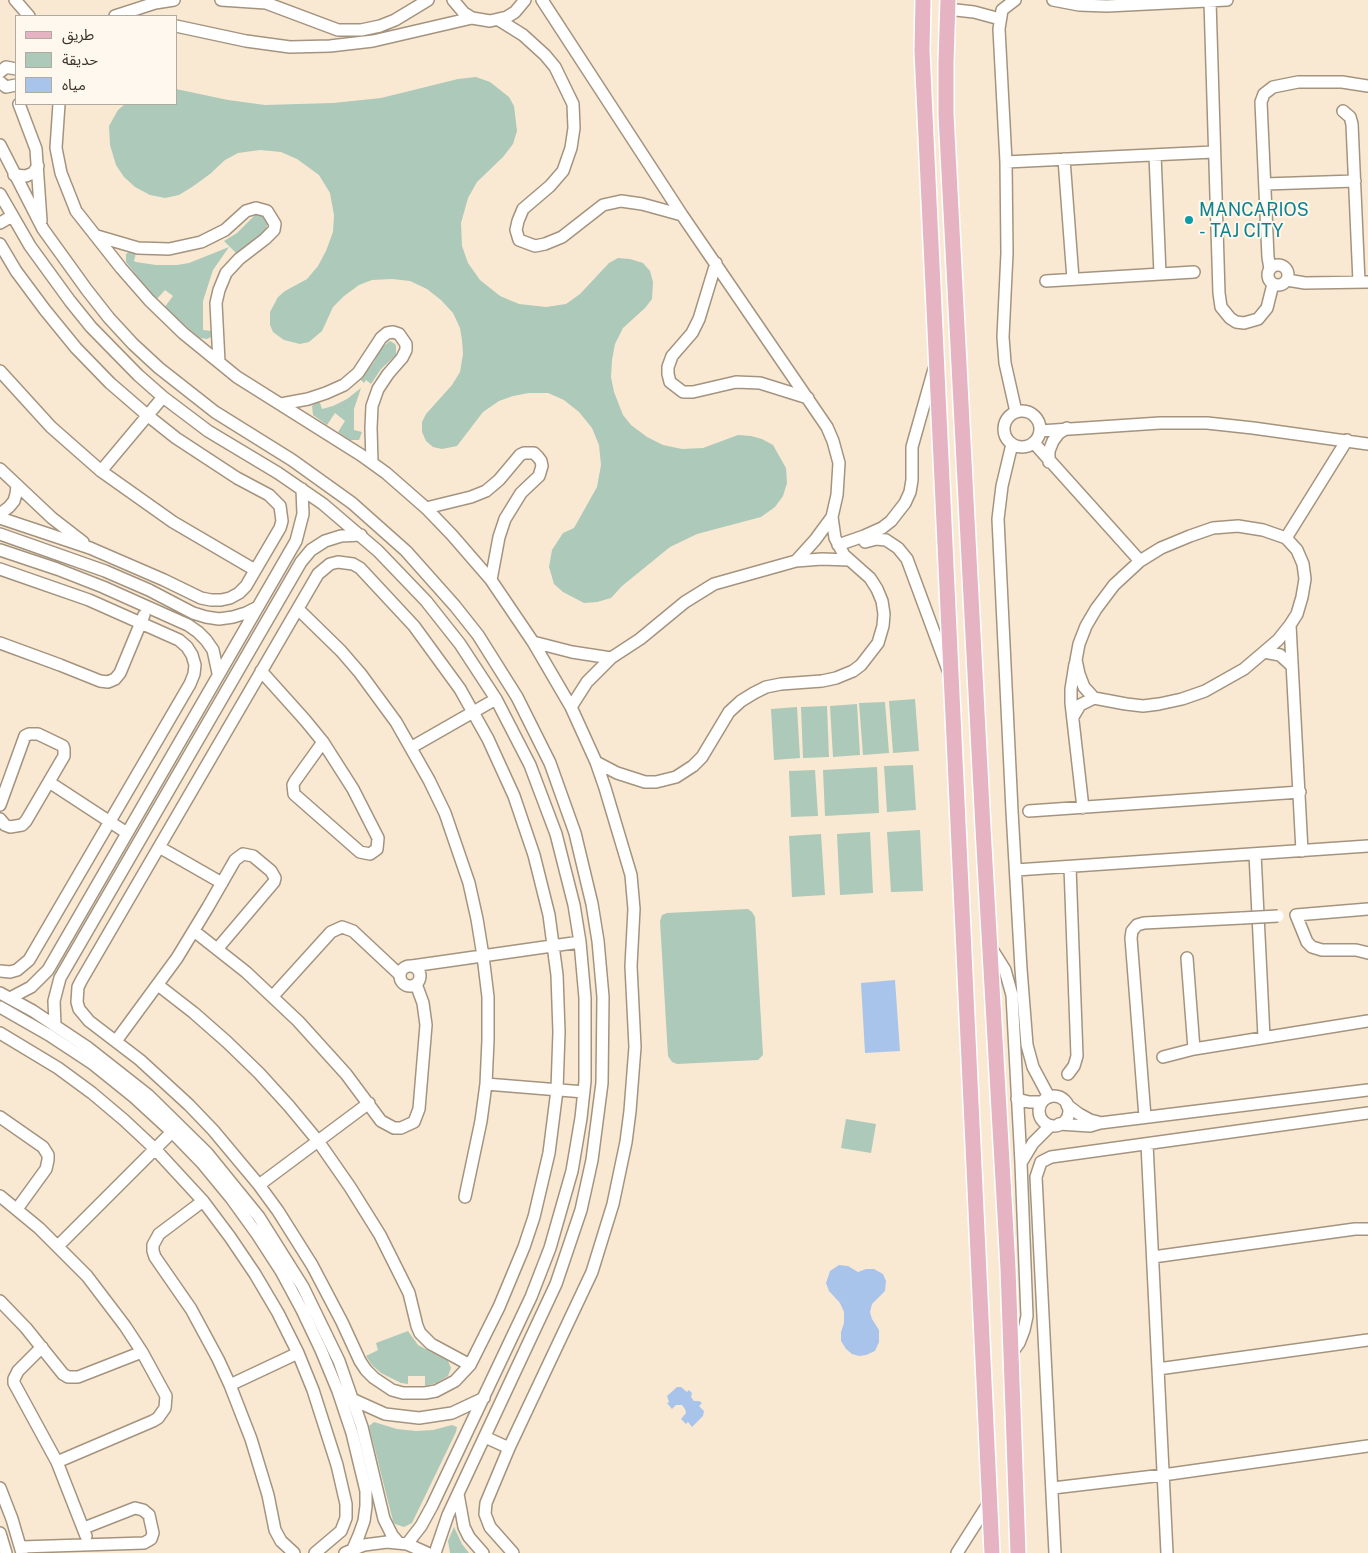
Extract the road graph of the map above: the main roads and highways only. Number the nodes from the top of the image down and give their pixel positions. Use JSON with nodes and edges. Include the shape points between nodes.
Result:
{"nodes":[{"id":1,"x":923,"y":0,"type":"edge"},
{"id":2,"x":948,"y":3,"type":"edge"},
{"id":3,"x":992,"y":1553,"type":"edge"},
{"id":4,"x":1018,"y":1553,"type":"edge"}],
"edges":[{"from":1,"to":3,"type":"main road","via":[[922,51]]},
{"from":2,"to":4,"type":"main road","via":[[946,114],[1008,1268]]}]}
